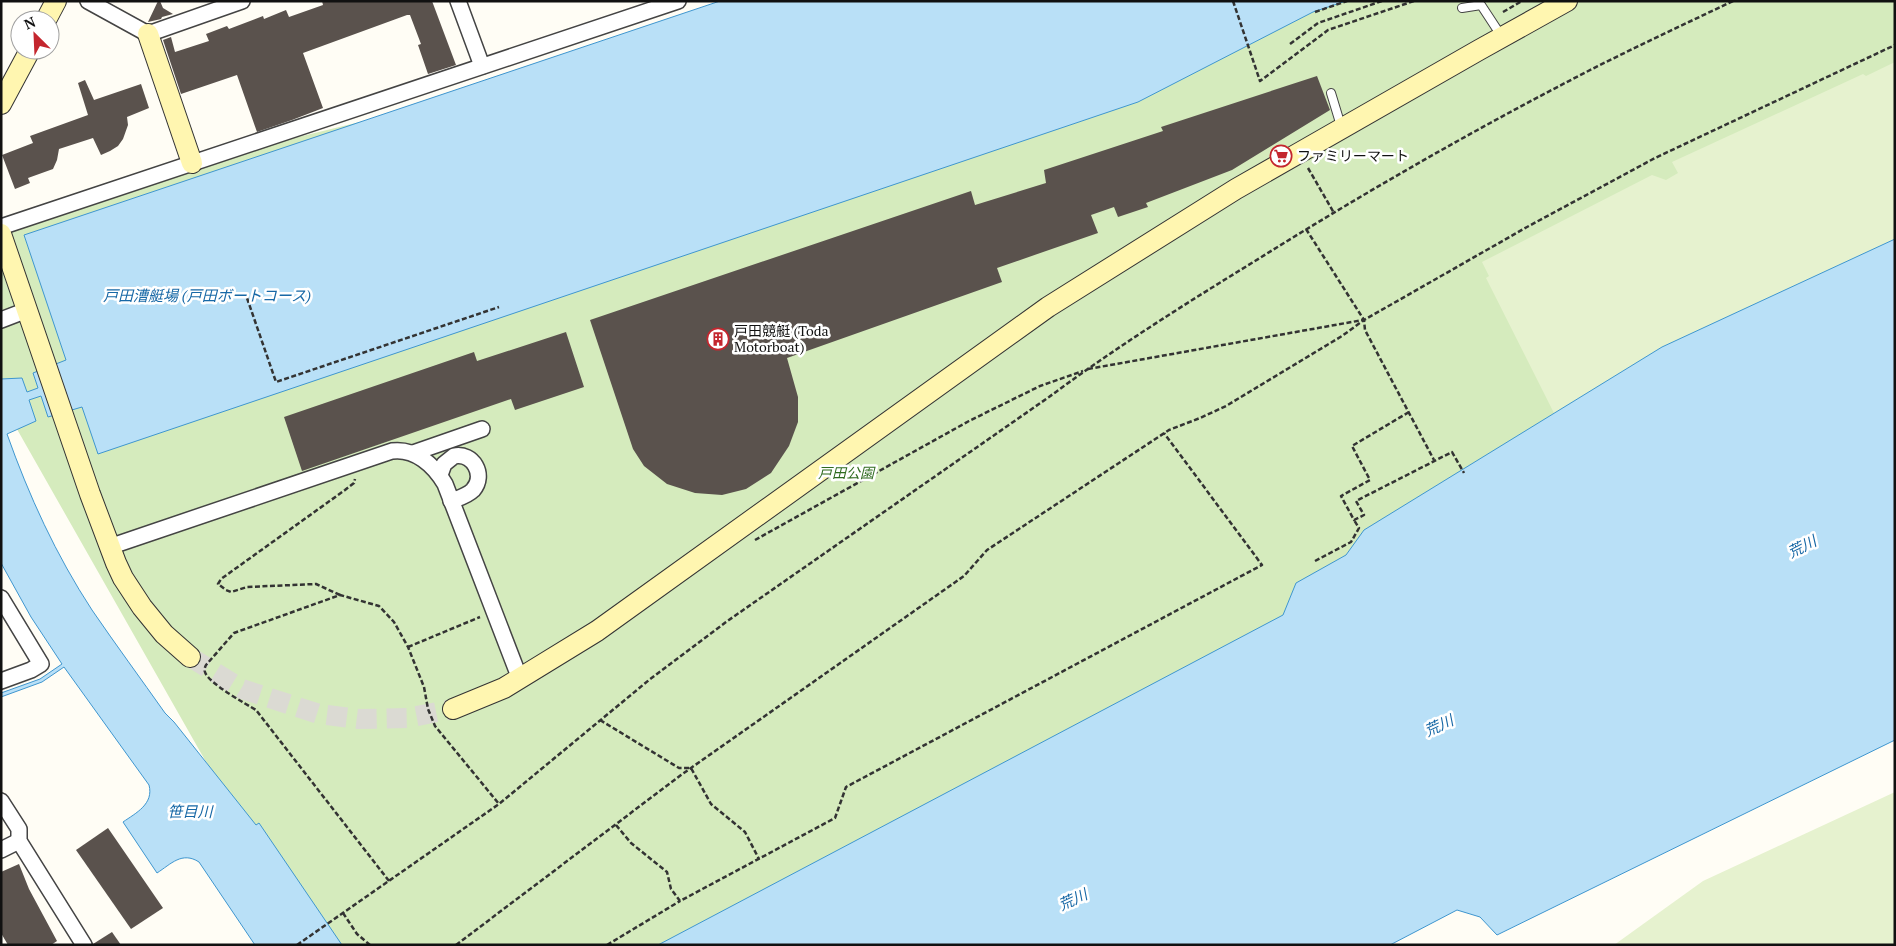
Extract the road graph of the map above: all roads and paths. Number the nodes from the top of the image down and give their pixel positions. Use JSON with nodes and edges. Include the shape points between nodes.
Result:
{"nodes":[{"id":1,"x":88,"y":1,"type":"edge"},
{"id":2,"x":242,"y":1,"type":"edge"},
{"id":3,"x":458,"y":1,"type":"edge"},
{"id":4,"x":678,"y":1,"type":"edge"},
{"id":5,"x":1233,"y":1,"type":"edge"},
{"id":6,"x":1347,"y":1,"type":"edge"},
{"id":7,"x":1382,"y":1,"type":"edge"},
{"id":8,"x":1414,"y":1,"type":"edge"},
{"id":9,"x":1522,"y":1,"type":"edge"},
{"id":10,"x":1567,"y":1,"type":"edge"},
{"id":11,"x":1733,"y":1,"type":"edge"},
{"id":12,"x":1462,"y":8,"type":"dead end"},
{"id":13,"x":1315,"y":12,"type":"dead end"},
{"id":14,"x":1503,"y":12,"type":"dead end"},
{"id":15,"x":148,"y":34,"type":"junction"},
{"id":16,"x":1502,"y":37,"type":"junction"},
{"id":17,"x":1290,"y":44,"type":"dead end"},
{"id":18,"x":1895,"y":45,"type":"edge"},
{"id":19,"x":25,"y":60,"type":"edge"},
{"id":20,"x":482,"y":66,"type":"junction"},
{"id":21,"x":1331,"y":93,"type":"dead end"},
{"id":22,"x":1,"y":104,"type":"edge"},
{"id":23,"x":1342,"y":128,"type":"junction"},
{"id":24,"x":192,"y":163,"type":"junction"},
{"id":25,"x":1306,"y":166,"type":"dead end"},
{"id":26,"x":1334,"y":213,"type":"junction"},
{"id":27,"x":1,"y":227,"type":"edge"},
{"id":28,"x":1306,"y":229,"type":"junction"},
{"id":29,"x":1,"y":234,"type":"edge"},
{"id":30,"x":247,"y":298,"type":"dead end"},
{"id":31,"x":499,"y":307,"type":"dead end"},
{"id":32,"x":27,"y":310,"type":"junction"},
{"id":33,"x":4,"y":319,"type":"edge"},
{"id":34,"x":1364,"y":320,"type":"junction"},
{"id":35,"x":1086,"y":369,"type":"junction"},
{"id":36,"x":1409,"y":412,"type":"junction"},
{"id":37,"x":482,"y":430,"type":"dead end"},
{"id":38,"x":1164,"y":433,"type":"junction"},
{"id":39,"x":414,"y":453,"type":"junction"},
{"id":40,"x":1434,"y":460,"type":"junction"},
{"id":41,"x":354,"y":463,"type":"junction"},
{"id":42,"x":1464,"y":473,"type":"dead end"},
{"id":43,"x":440,"y":475,"type":"junction"},
{"id":44,"x":451,"y":500,"type":"junction"},
{"id":45,"x":1354,"y":520,"type":"junction"},
{"id":46,"x":749,"y":544,"type":"dead end"},
{"id":47,"x":109,"y":547,"type":"junction"},
{"id":48,"x":1315,"y":561,"type":"dead end"},
{"id":49,"x":340,"y":595,"type":"junction"},
{"id":50,"x":1,"y":598,"type":"edge"},
{"id":51,"x":480,"y":618,"type":"dead end"},
{"id":52,"x":408,"y":647,"type":"junction"},
{"id":53,"x":190,"y":657,"type":"tunnel mouth"},
{"id":54,"x":520,"y":679,"type":"junction"},
{"id":55,"x":1,"y":681,"type":"edge"},
{"id":56,"x":453,"y":709,"type":"tunnel mouth"},
{"id":57,"x":600,"y":720,"type":"junction"},
{"id":58,"x":691,"y":768,"type":"junction"},
{"id":59,"x":1,"y":801,"type":"edge"},
{"id":60,"x":499,"y":804,"type":"junction"},
{"id":61,"x":616,"y":825,"type":"junction"},
{"id":62,"x":19,"y":841,"type":"junction"},
{"id":63,"x":1,"y":850,"type":"edge"},
{"id":64,"x":759,"y":859,"type":"junction"},
{"id":65,"x":389,"y":881,"type":"junction"},
{"id":66,"x":680,"y":901,"type":"junction"},
{"id":67,"x":343,"y":913,"type":"junction"},
{"id":68,"x":84,"y":945,"type":"edge"},
{"id":69,"x":297,"y":945,"type":"edge"},
{"id":70,"x":370,"y":945,"type":"edge"},
{"id":71,"x":456,"y":945,"type":"edge"},
{"id":72,"x":606,"y":945,"type":"edge"}],
"edges":[{"from":1,"to":15,"type":"street"},
{"from":2,"to":15,"type":"street"},
{"from":3,"to":20,"type":"street"},
{"from":4,"to":20,"type":"street"},
{"from":5,"to":8,"type":"path","via":[[1260,82],[1328,30]]},
{"from":6,"to":13,"type":"path"},
{"from":7,"to":17,"type":"path","via":[[1318,23]]},
{"from":9,"to":14,"type":"path"},
{"from":10,"to":16,"type":"street"},
{"from":11,"to":26,"type":"path","via":[[1526,104]]},
{"from":12,"to":16,"type":"lane","via":[[1481,6]]},
{"from":15,"to":24,"type":"street"},
{"from":16,"to":23,"type":"street"},
{"from":18,"to":34,"type":"path","via":[[1648,161]]},
{"from":19,"to":22,"type":"street"},
{"from":20,"to":24,"type":"street"},
{"from":21,"to":23,"type":"lane"},
{"from":23,"to":54,"type":"street","via":[[1236,189],[1048,307],[597,631]]},
{"from":24,"to":27,"type":"street"},
{"from":25,"to":26,"type":"path"},
{"from":26,"to":28,"type":"path"},
{"from":28,"to":34,"type":"path"},
{"from":28,"to":35,"type":"path"},
{"from":29,"to":32,"type":"street"},
{"from":30,"to":31,"type":"path","via":[[276,382]]},
{"from":32,"to":33,"type":"street"},
{"from":32,"to":47,"type":"street"},
{"from":34,"to":35,"type":"path"},
{"from":34,"to":36,"type":"path","via":[[1365,330]]},
{"from":34,"to":38,"type":"path","via":[[1226,406]]},
{"from":35,"to":46,"type":"path","via":[[1040,386],[969,421]]},
{"from":35,"to":57,"type":"path","via":[[726,622]]},
{"from":36,"to":40,"type":"path"},
{"from":36,"to":45,"type":"path","via":[[1352,446],[1370,480],[1342,496]]},
{"from":37,"to":39,"type":"street"},
{"from":38,"to":58,"type":"path","via":[[987,550],[964,576]]},
{"from":38,"to":64,"type":"path","via":[[1262,565],[846,787],[835,818]]},
{"from":39,"to":41,"type":"street","via":[[392,451]]},
{"from":39,"to":43,"type":"street"},
{"from":40,"to":42,"type":"path","via":[[1452,452]]},
{"from":40,"to":45,"type":"path","via":[[1356,501],[1364,515]]},
{"from":41,"to":47,"type":"street"},
{"from":41,"to":49,"type":"path","via":[[354,483],[218,584],[231,592],[248,587],[316,584]]},
{"from":43,"to":44,"type":"street"},
{"from":43,"to":44,"type":"street","via":[[444,464],[454,456],[464,456],[475,464],[476,484],[467,495]]},
{"from":44,"to":54,"type":"street"},
{"from":45,"to":48,"type":"path","via":[[1359,528],[1351,542]]},
{"from":47,"to":53,"type":"street","via":[[123,578],[142,607],[164,634]]},
{"from":49,"to":52,"type":"path","via":[[384,609]]},
{"from":49,"to":65,"type":"path","via":[[234,633],[204,670],[226,692],[256,710]]},
{"from":50,"to":55,"type":"street","via":[[41,664]]},
{"from":51,"to":52,"type":"path"},
{"from":52,"to":60,"type":"path","via":[[435,726]]},
{"from":54,"to":56,"type":"street"},
{"from":57,"to":58,"type":"path","via":[[679,768]]},
{"from":57,"to":60,"type":"path"},
{"from":58,"to":61,"type":"path"},
{"from":58,"to":64,"type":"path","via":[[711,804],[745,832]]},
{"from":59,"to":62,"type":"street","via":[[19,829]]},
{"from":60,"to":65,"type":"path"},
{"from":61,"to":66,"type":"path","via":[[631,843],[667,872],[671,889]]},
{"from":61,"to":71,"type":"path"},
{"from":62,"to":63,"type":"street"},
{"from":62,"to":68,"type":"street"},
{"from":64,"to":66,"type":"path"},
{"from":65,"to":67,"type":"path"},
{"from":66,"to":72,"type":"path"},
{"from":67,"to":69,"type":"path"},
{"from":67,"to":70,"type":"path","via":[[357,934]]}]}
